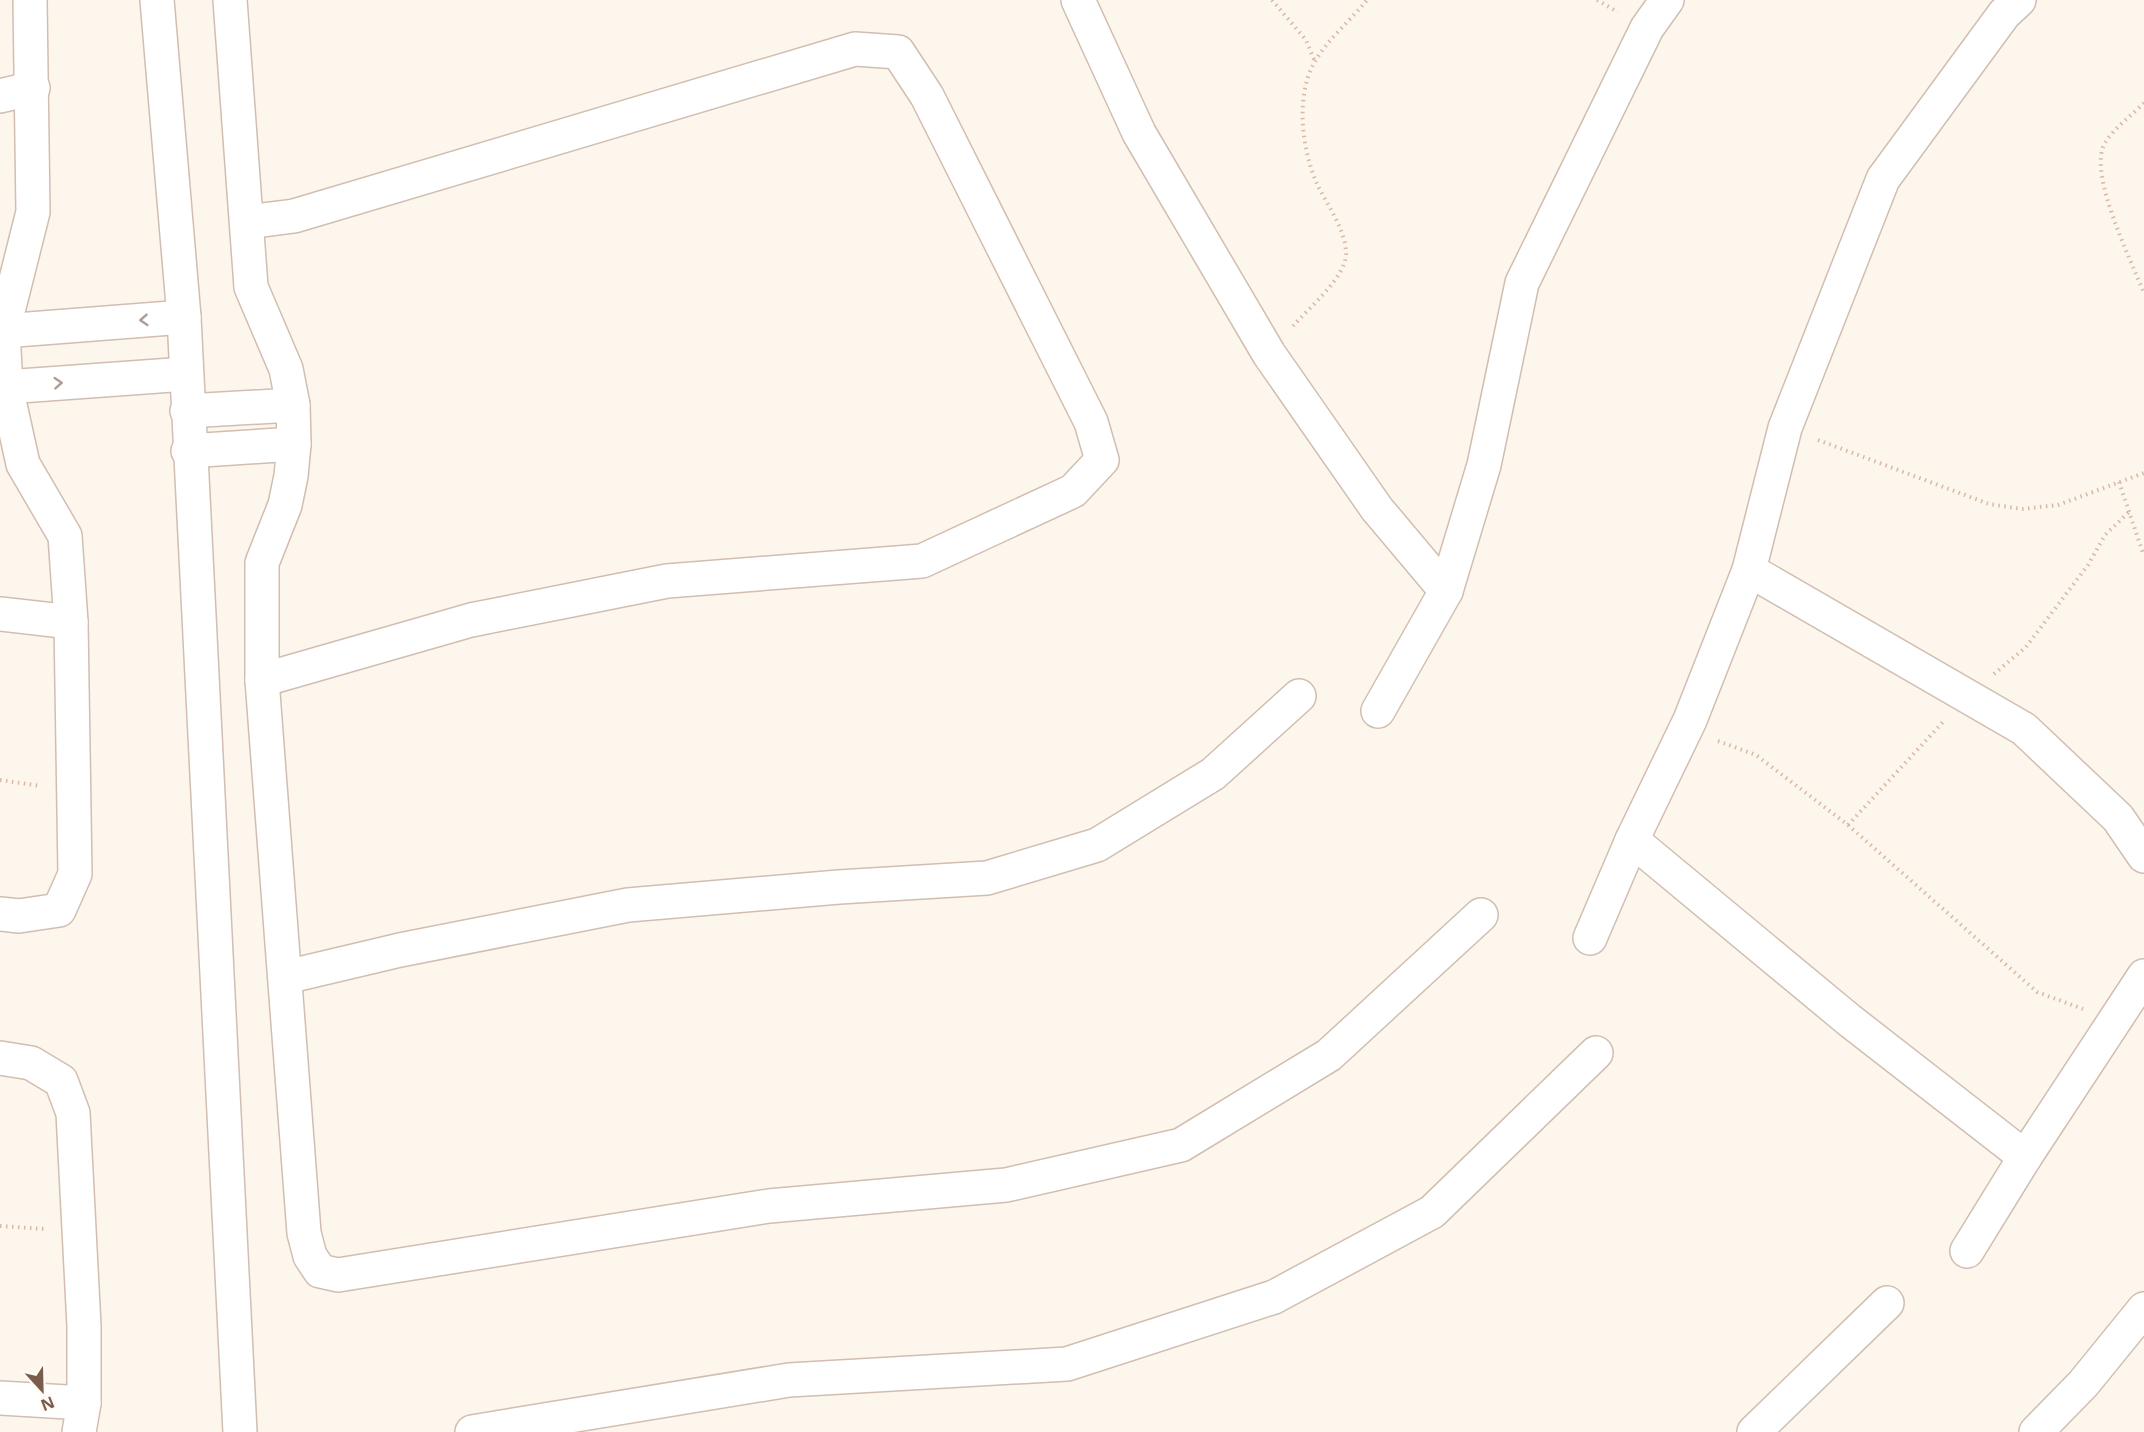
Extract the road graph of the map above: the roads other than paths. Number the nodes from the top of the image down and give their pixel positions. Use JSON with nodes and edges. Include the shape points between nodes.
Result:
{"nodes":[{"id":1,"x":30,"y":0,"type":"edge"},
{"id":2,"x":157,"y":0,"type":"edge"},
{"id":3,"x":230,"y":0,"type":"edge"},
{"id":4,"x":1078,"y":0,"type":"edge"},
{"id":5,"x":1667,"y":0,"type":"edge"},
{"id":6,"x":2019,"y":0,"type":"edge"},
{"id":7,"x":33,"y":88,"type":"junction"},
{"id":8,"x":0,"y":96,"type":"edge"},
{"id":9,"x":247,"y":222,"type":"junction"},
{"id":10,"x":184,"y":318,"type":"junction"},
{"id":11,"x":3,"y":331,"type":"junction"},
{"id":12,"x":186,"y":374,"type":"junction"},
{"id":13,"x":6,"y":387,"type":"junction"},
{"id":14,"x":293,"y":405,"type":"junction"},
{"id":15,"x":187,"y":411,"type":"junction"},
{"id":16,"x":294,"y":444,"type":"junction"},
{"id":17,"x":188,"y":451,"type":"junction"},
{"id":18,"x":1749,"y":570,"type":"junction"},
{"id":19,"x":1446,"y":591,"type":"junction"},
{"id":20,"x":0,"y":614,"type":"edge"},
{"id":21,"x":71,"y":622,"type":"junction"},
{"id":22,"x":262,"y":681,"type":"junction"},
{"id":23,"x":1299,"y":696,"type":"dead end"},
{"id":24,"x":1378,"y":711,"type":"dead end"},
{"id":25,"x":1632,"y":840,"type":"junction"},
{"id":26,"x":2144,"y":856,"type":"edge"},
{"id":27,"x":0,"y":914,"type":"edge"},
{"id":28,"x":1481,"y":915,"type":"dead end"},
{"id":29,"x":1590,"y":938,"type":"dead end"},
{"id":30,"x":2144,"y":976,"type":"edge"},
{"id":31,"x":286,"y":977,"type":"junction"},
{"id":32,"x":1596,"y":1053,"type":"dead end"},
{"id":33,"x":0,"y":1058,"type":"edge"},
{"id":34,"x":2025,"y":1157,"type":"junction"},
{"id":35,"x":1967,"y":1251,"type":"dead end"},
{"id":36,"x":1887,"y":1303,"type":"dead end"},
{"id":37,"x":2144,"y":1309,"type":"edge"},
{"id":38,"x":0,"y":1398,"type":"edge"},
{"id":39,"x":82,"y":1418,"type":"edge"},
{"id":40,"x":240,"y":1432,"type":"edge"},
{"id":41,"x":472,"y":1432,"type":"edge"},
{"id":42,"x":1755,"y":1432,"type":"edge"},
{"id":43,"x":2036,"y":1432,"type":"edge"}],
"edges":[{"from":1,"to":7,"type":"street"},
{"from":2,"to":10,"type":"street"},
{"from":3,"to":9,"type":"street"},
{"from":4,"to":19,"type":"street","via":[[1139,133],[1269,354],[1377,509]]},
{"from":5,"to":19,"type":"street","via":[[1647,28],[1522,283],[1484,465]]},
{"from":6,"to":18,"type":"street","via":[[2004,14],[1883,179],[1785,428]]},
{"from":7,"to":8,"type":"street"},
{"from":7,"to":11,"type":"street","via":[[33,212]]},
{"from":9,"to":14,"type":"street","via":[[251,287],[286,369]]},
{"from":9,"to":22,"type":"street","via":[[294,216],[855,50],[898,52],[927,96],[1091,422],[1102,460],[1073,491],[922,561],[667,581],[471,620]]},
{"from":10,"to":11,"type":"street","one_way":true},
{"from":10,"to":12,"type":"street"},
{"from":11,"to":13,"type":"street"},
{"from":13,"to":12,"type":"street","one_way":true},
{"from":12,"to":15,"type":"street"},
{"from":13,"to":21,"type":"street","via":[[24,464],[65,536]]},
{"from":14,"to":15,"type":"street"},
{"from":14,"to":16,"type":"street"},
{"from":15,"to":17,"type":"street"},
{"from":16,"to":17,"type":"street"},
{"from":16,"to":22,"type":"street","via":[[285,505],[262,563]]},
{"from":17,"to":40,"type":"street"},
{"from":18,"to":25,"type":"street","via":[[1690,720]]},
{"from":18,"to":26,"type":"street","via":[[2024,729],[2118,818]]},
{"from":19,"to":24,"type":"street"},
{"from":20,"to":21,"type":"street"},
{"from":21,"to":27,"type":"street","via":[[75,874],[59,910],[18,916]]},
{"from":22,"to":31,"type":"street"},
{"from":23,"to":31,"type":"street","via":[[1213,774],[1097,845],[987,878],[628,905]]},
{"from":25,"to":29,"type":"street"},
{"from":25,"to":34,"type":"street","via":[[1849,1020]]},
{"from":28,"to":31,"type":"street","via":[[1329,1055],[1181,1145],[1006,1185],[769,1206],[339,1275],[321,1271],[310,1256],[304,1233]]},
{"from":30,"to":34,"type":"street"},
{"from":32,"to":41,"type":"street","via":[[1432,1212],[1274,1297],[1067,1364],[789,1380]]},
{"from":33,"to":39,"type":"street","via":[[31,1063],[61,1081],[74,1113],[81,1232]]},
{"from":34,"to":35,"type":"street"},
{"from":36,"to":42,"type":"street"},
{"from":37,"to":43,"type":"street","via":[[2083,1384]]},
{"from":38,"to":39,"type":"street"}]}
